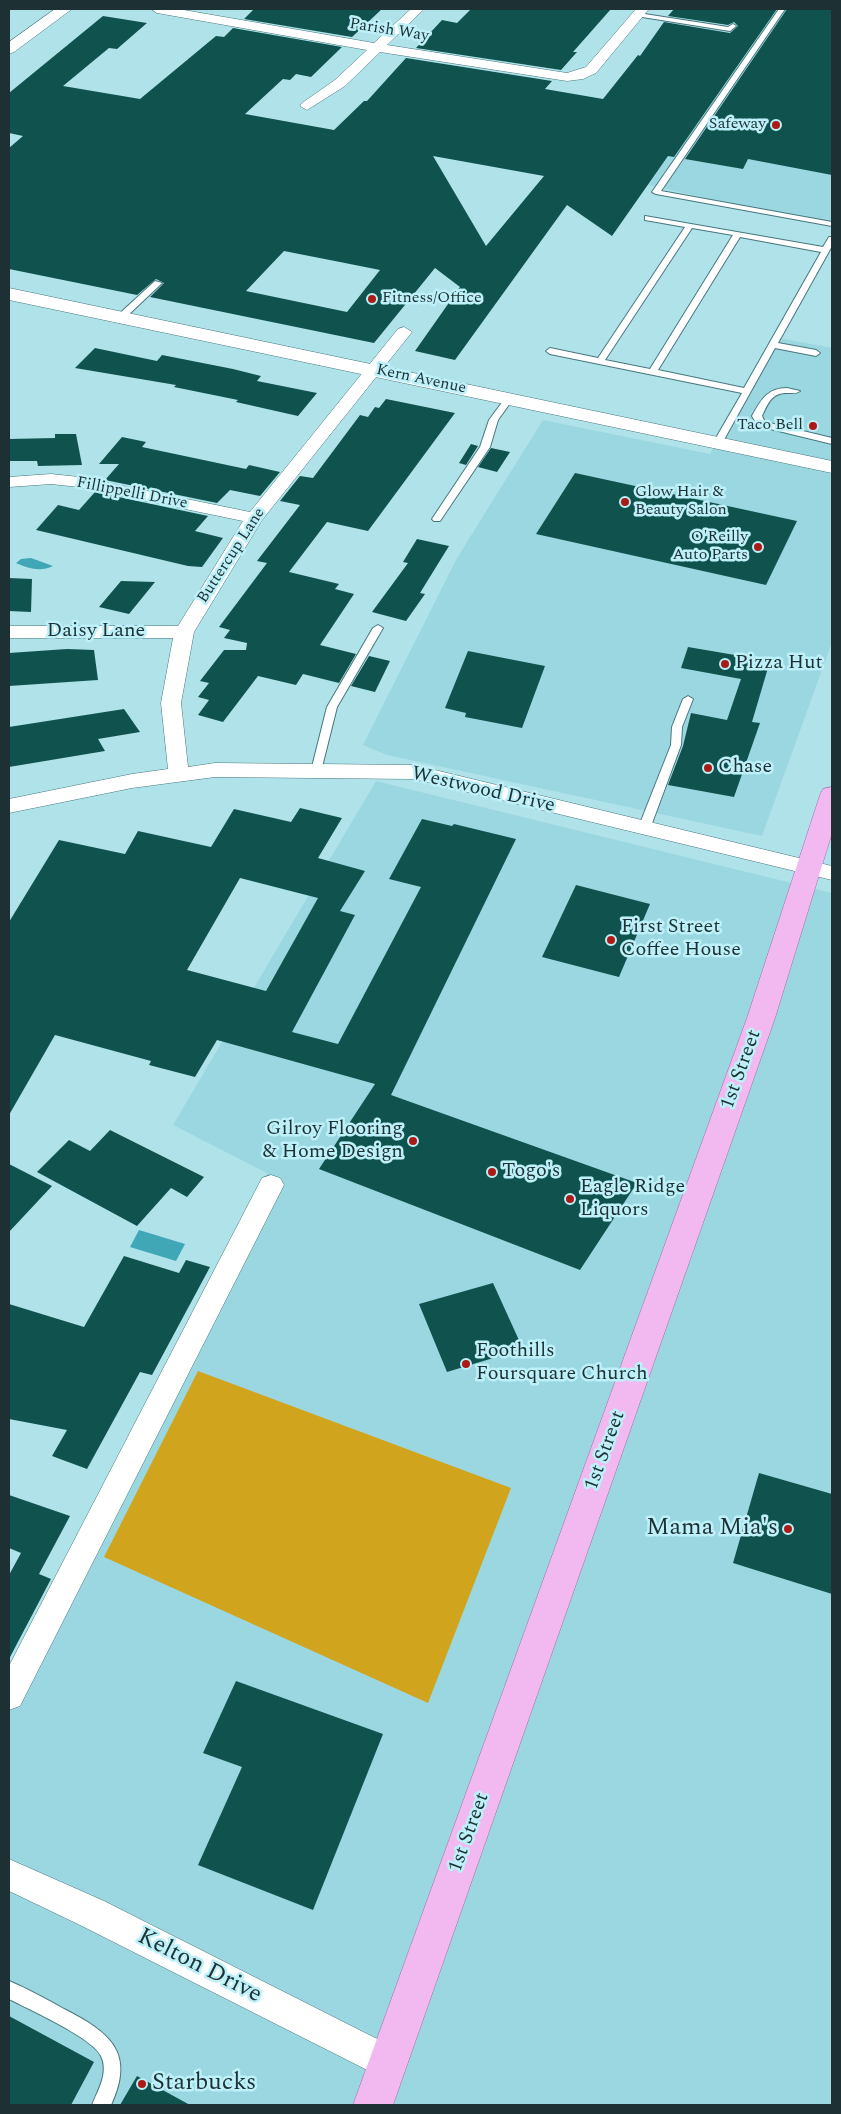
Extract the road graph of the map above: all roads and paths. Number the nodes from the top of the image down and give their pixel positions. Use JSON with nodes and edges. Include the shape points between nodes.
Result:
{"nodes":[{"id":1,"x":64,"y":9,"type":"edge"},
{"id":2,"x":157,"y":9,"type":"edge"},
{"id":3,"x":418,"y":9,"type":"edge"},
{"id":4,"x":782,"y":9,"type":"edge"},
{"id":5,"x":641,"y":12,"type":"edge"},
{"id":6,"x":733,"y":26,"type":"dead end"},
{"id":7,"x":378,"y":48,"type":"junction"},
{"id":8,"x":9,"y":49,"type":"edge"},
{"id":9,"x":307,"y":106,"type":"dead end"},
{"id":10,"x":648,"y":218,"type":"dead end"},
{"id":11,"x":832,"y":224,"type":"edge"},
{"id":12,"x":690,"y":226,"type":"junction"},
{"id":13,"x":738,"y":234,"type":"junction"},
{"id":14,"x":832,"y":239,"type":"edge"},
{"id":15,"x":826,"y":250,"type":"junction"},
{"id":16,"x":158,"y":283,"type":"dead end"},
{"id":17,"x":9,"y":294,"type":"edge"},
{"id":18,"x":121,"y":317,"type":"junction"},
{"id":19,"x":404,"y":332,"type":"dead end"},
{"id":20,"x":773,"y":345,"type":"junction"},
{"id":21,"x":550,"y":351,"type":"dead end"},
{"id":22,"x":816,"y":353,"type":"dead end"},
{"id":23,"x":600,"y":361,"type":"junction"},
{"id":24,"x":374,"y":370,"type":"junction"},
{"id":25,"x":652,"y":372,"type":"junction"},
{"id":26,"x":747,"y":391,"type":"junction"},
{"id":27,"x":796,"y":391,"type":"dead end"},
{"id":28,"x":509,"y":399,"type":"junction"},
{"id":29,"x":832,"y":441,"type":"edge"},
{"id":30,"x":718,"y":443,"type":"junction"},
{"id":31,"x":832,"y":467,"type":"edge"},
{"id":32,"x":9,"y":482,"type":"edge"},
{"id":33,"x":254,"y":518,"type":"junction"},
{"id":34,"x":437,"y":519,"type":"dead end"},
{"id":35,"x":378,"y":628,"type":"dead end"},
{"id":36,"x":9,"y":632,"type":"edge"},
{"id":37,"x":184,"y":632,"type":"junction"},
{"id":38,"x":688,"y":699,"type":"dead end"},
{"id":39,"x":316,"y":771,"type":"junction"},
{"id":40,"x":179,"y":774,"type":"junction"},
{"id":41,"x":832,"y":795,"type":"edge"},
{"id":42,"x":9,"y":806,"type":"edge"},
{"id":43,"x":645,"y":826,"type":"junction"},
{"id":44,"x":821,"y":871,"type":"edge"},
{"id":45,"x":271,"y":1185,"type":"dead end"},
{"id":46,"x":9,"y":1696,"type":"edge"},
{"id":47,"x":9,"y":1875,"type":"edge"},
{"id":48,"x":9,"y":1990,"type":"edge"},
{"id":49,"x":387,"y":2062,"type":"junction"},
{"id":50,"x":101,"y":2105,"type":"edge"},
{"id":51,"x":373,"y":2105,"type":"edge"}],
"edges":[{"from":1,"to":8,"type":"street"},
{"from":2,"to":7,"type":"street","name":"Parish Way"},
{"from":3,"to":7,"type":"street"},
{"from":4,"to":11,"type":"lane","via":[[656,192]]},
{"from":5,"to":6,"type":"lane","via":[[730,29]]},
{"from":5,"to":7,"type":"street","name":"Parish Way","via":[[591,70],[578,76]]},
{"from":7,"to":9,"type":"street","via":[[340,83]]},
{"from":10,"to":12,"type":"lane"},
{"from":12,"to":13,"type":"lane"},
{"from":12,"to":23,"type":"lane"},
{"from":13,"to":15,"type":"lane"},
{"from":13,"to":25,"type":"lane"},
{"from":14,"to":15,"type":"lane"},
{"from":15,"to":20,"type":"lane"},
{"from":16,"to":18,"type":"lane"},
{"from":17,"to":18,"type":"street","name":"Kern Avenue"},
{"from":18,"to":24,"type":"street","name":"Kern Avenue"},
{"from":19,"to":24,"type":"street","name":"Buttercup Lane"},
{"from":20,"to":22,"type":"lane"},
{"from":20,"to":26,"type":"lane"},
{"from":21,"to":23,"type":"lane"},
{"from":23,"to":25,"type":"lane"},
{"from":24,"to":28,"type":"street","name":"Kern Avenue"},
{"from":24,"to":33,"type":"street","name":"Buttercup Lane"},
{"from":25,"to":26,"type":"lane"},
{"from":26,"to":30,"type":"lane"},
{"from":27,"to":29,"type":"lane","via":[[778,389],[769,394],[757,416],[761,424]]},
{"from":28,"to":30,"type":"street","name":"Kern Avenue"},
{"from":28,"to":34,"type":"lane","via":[[494,420],[485,447]]},
{"from":30,"to":31,"type":"street","name":"Kern Avenue"},
{"from":32,"to":33,"type":"street","name":"Fillippelli Drive","via":[[51,479],[80,482]]},
{"from":33,"to":37,"type":"street","name":"Buttercup Lane"},
{"from":35,"to":39,"type":"lane","via":[[332,707]]},
{"from":36,"to":37,"type":"street","name":"Daisy Lane"},
{"from":37,"to":40,"type":"street","name":"Buttercup Lane","via":[[171,703]]},
{"from":38,"to":43,"type":"lane","via":[[677,727],[676,745]]},
{"from":39,"to":40,"type":"street","name":"Westwood Drive","via":[[215,770]]},
{"from":39,"to":43,"type":"street","name":"Westwood Drive","via":[[414,772]]},
{"from":40,"to":42,"type":"street","name":"Westwood Drive"},
{"from":41,"to":44,"type":"main road","name":"1st Street"},
{"from":43,"to":44,"type":"street","name":"Westwood Drive"},
{"from":44,"to":49,"type":"main road","name":"1st Street","via":[[762,1018]]},
{"from":45,"to":46,"type":"street"},
{"from":47,"to":49,"type":"street","name":"Kelton Drive","via":[[92,1913]]},
{"from":48,"to":50,"type":"lane","via":[[94,2036],[108,2049],[114,2073]]},
{"from":49,"to":51,"type":"main road","name":"1st Street"}]}
